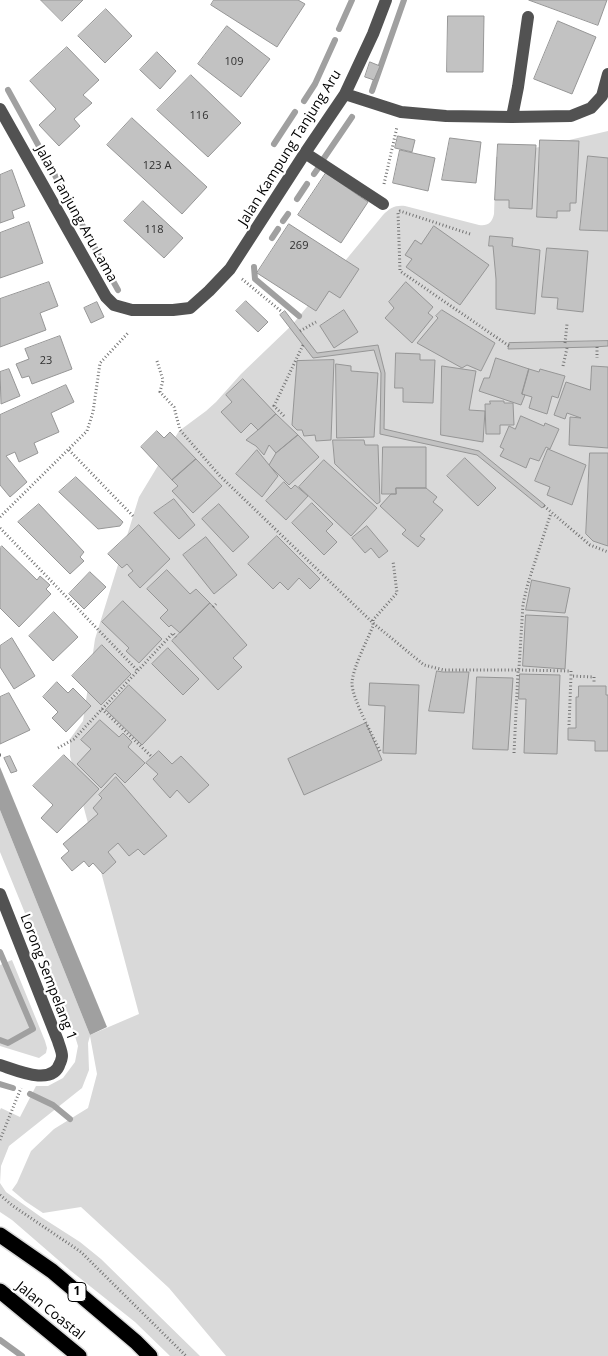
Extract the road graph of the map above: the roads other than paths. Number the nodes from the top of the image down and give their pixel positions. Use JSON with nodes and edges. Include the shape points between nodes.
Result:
{"nodes":[{"id":1,"x":386,"y":0,"type":"edge"},
{"id":2,"x":528,"y":17,"type":"dead end"},
{"id":3,"x":608,"y":74,"type":"edge"},
{"id":4,"x":345,"y":94,"type":"junction"},
{"id":5,"x":0,"y":110,"type":"edge"},
{"id":6,"x":512,"y":117,"type":"junction"},
{"id":7,"x":305,"y":153,"type":"junction"},
{"id":8,"x":383,"y":204,"type":"dead end"},
{"id":9,"x":200,"y":300,"type":"joint"},
{"id":10,"x":0,"y":894,"type":"edge"},
{"id":11,"x":0,"y":1066,"type":"edge"},
{"id":12,"x":0,"y":1235,"type":"edge"},
{"id":13,"x":0,"y":1291,"type":"edge"},
{"id":14,"x":80,"y":1356,"type":"edge"},
{"id":15,"x":150,"y":1356,"type":"edge"}],
"edges":[{"from":1,"to":4,"type":"street","name":"Jalan Kampung Tanjung Aru"},
{"from":2,"to":6,"type":"street"},
{"from":3,"to":6,"type":"street","via":[[602,96],[591,108],[571,116]]},
{"from":4,"to":6,"type":"street","via":[[401,112]]},
{"from":4,"to":7,"type":"street","name":"Jalan Kampung Tanjung Aru"},
{"from":5,"to":9,"type":"street","name":"Jalan Tanjung Aru Lama","via":[[106,297],[114,305],[132,310],[173,310],[190,308]]},
{"from":7,"to":8,"type":"street"},
{"from":7,"to":9,"type":"street","name":"Jalan Kampung Tanjung Aru","via":[[230,269]]},
{"from":10,"to":11,"type":"street","name":"Lorong Sempelang 1","via":[[62,1056],[59,1068],[44,1077]]},
{"from":12,"to":15,"type":"highway","number":"1","via":[[52,1271]]},
{"from":13,"to":14,"type":"highway","name":"Jalan Coastal"}]}
